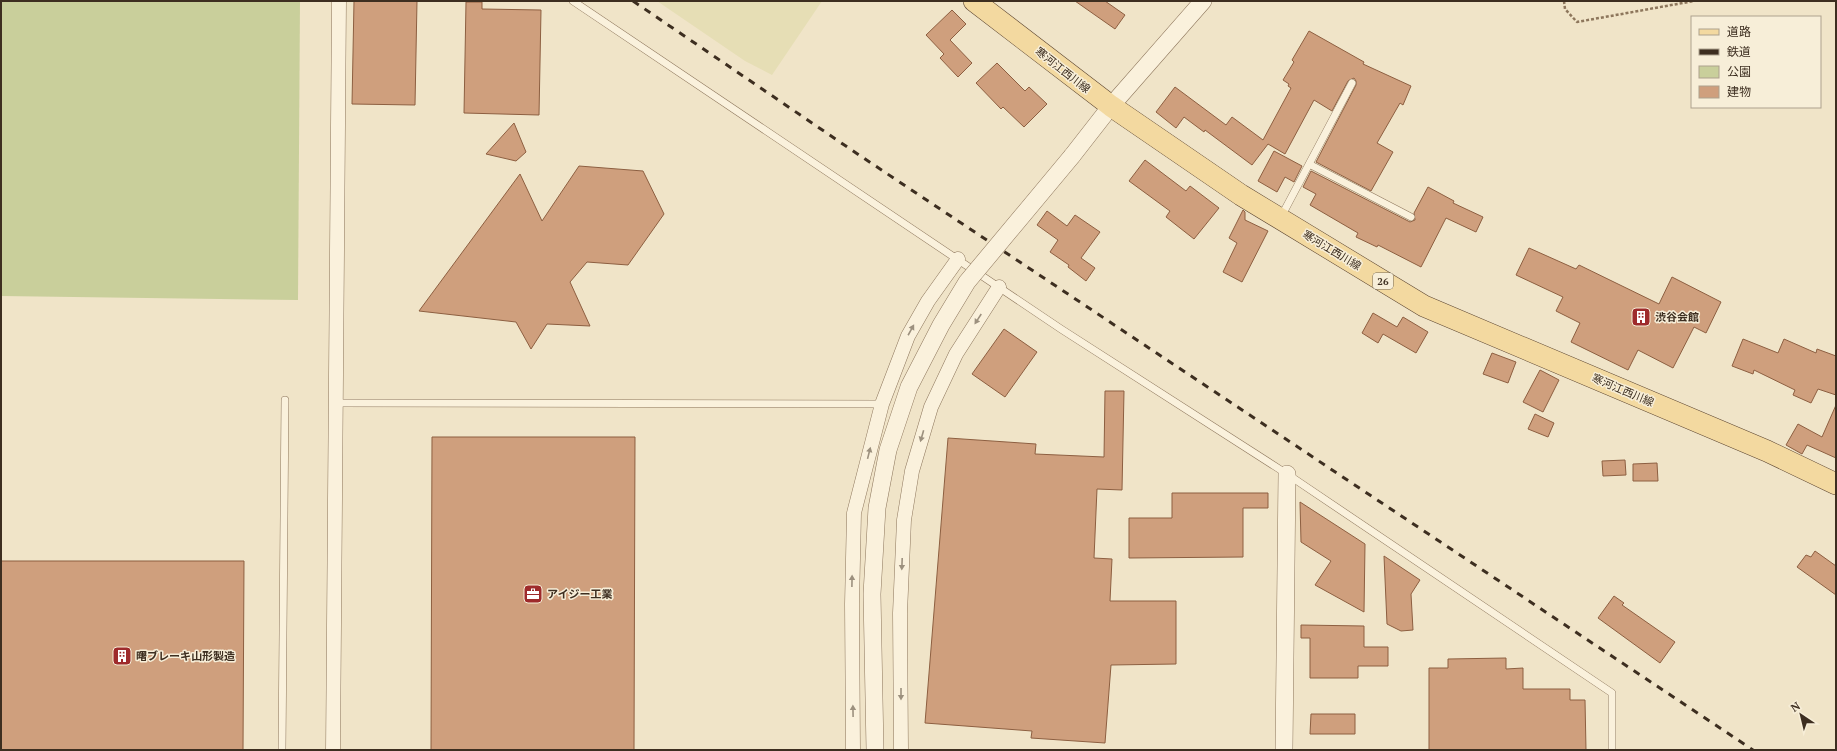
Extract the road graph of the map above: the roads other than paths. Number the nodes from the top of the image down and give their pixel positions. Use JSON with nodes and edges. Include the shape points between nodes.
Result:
{"nodes":[{"id":1,"x":339,"y":1,"type":"edge"},
{"id":2,"x":573,"y":1,"type":"edge"},
{"id":3,"x":974,"y":1,"type":"edge"},
{"id":4,"x":1203,"y":1,"type":"edge"},
{"id":5,"x":1352,"y":83,"type":"dead end"},
{"id":6,"x":1111,"y":106,"type":"junction"},
{"id":7,"x":1309,"y":164,"type":"junction"},
{"id":8,"x":1411,"y":217,"type":"dead end"},
{"id":9,"x":1280,"y":218,"type":"junction"},
{"id":10,"x":958,"y":259,"type":"junction"},
{"id":11,"x":999,"y":286,"type":"junction"},
{"id":12,"x":285,"y":400,"type":"dead end"},
{"id":13,"x":335,"y":403,"type":"junction"},
{"id":14,"x":882,"y":404,"type":"junction"},
{"id":15,"x":1287,"y":474,"type":"junction"},
{"id":16,"x":1836,"y":484,"type":"edge"},
{"id":17,"x":282,"y":750,"type":"edge"},
{"id":18,"x":333,"y":750,"type":"edge"},
{"id":19,"x":853,"y":750,"type":"edge"},
{"id":20,"x":875,"y":750,"type":"edge"},
{"id":21,"x":901,"y":750,"type":"edge"},
{"id":22,"x":1284,"y":750,"type":"edge"},
{"id":23,"x":1612,"y":750,"type":"edge"}],
"edges":[{"from":1,"to":13,"type":"street"},
{"from":2,"to":10,"type":"lane"},
{"from":3,"to":6,"type":"main road","name":"寒河江西川線","number":"26"},
{"from":4,"to":6,"type":"street"},
{"from":5,"to":7,"type":"lane"},
{"from":6,"to":9,"type":"main road","name":"寒河江西川線","number":"26","via":[[1241,195]]},
{"from":6,"to":20,"type":"street","bridge":true,"via":[[967,282],[909,387],[888,450],[877,508],[872,594]]},
{"from":7,"to":8,"type":"lane"},
{"from":7,"to":9,"type":"lane"},
{"from":9,"to":16,"type":"main road","name":"寒河江西川線","number":"26","via":[[1424,306],[1767,451]]},
{"from":10,"to":11,"type":"lane"},
{"from":14,"to":10,"type":"street","one_way":true,"via":[[908,336],[928,301]]},
{"from":11,"to":15,"type":"lane"},
{"from":11,"to":21,"type":"street","one_way":true,"via":[[956,354],[931,407],[912,471],[904,520],[900,613]]},
{"from":12,"to":17,"type":"lane"},
{"from":13,"to":14,"type":"lane"},
{"from":13,"to":18,"type":"street"},
{"from":19,"to":14,"type":"street","one_way":true,"via":[[854,513]]},
{"from":15,"to":22,"type":"street"},
{"from":15,"to":23,"type":"lane","via":[[1612,694]]}]}
